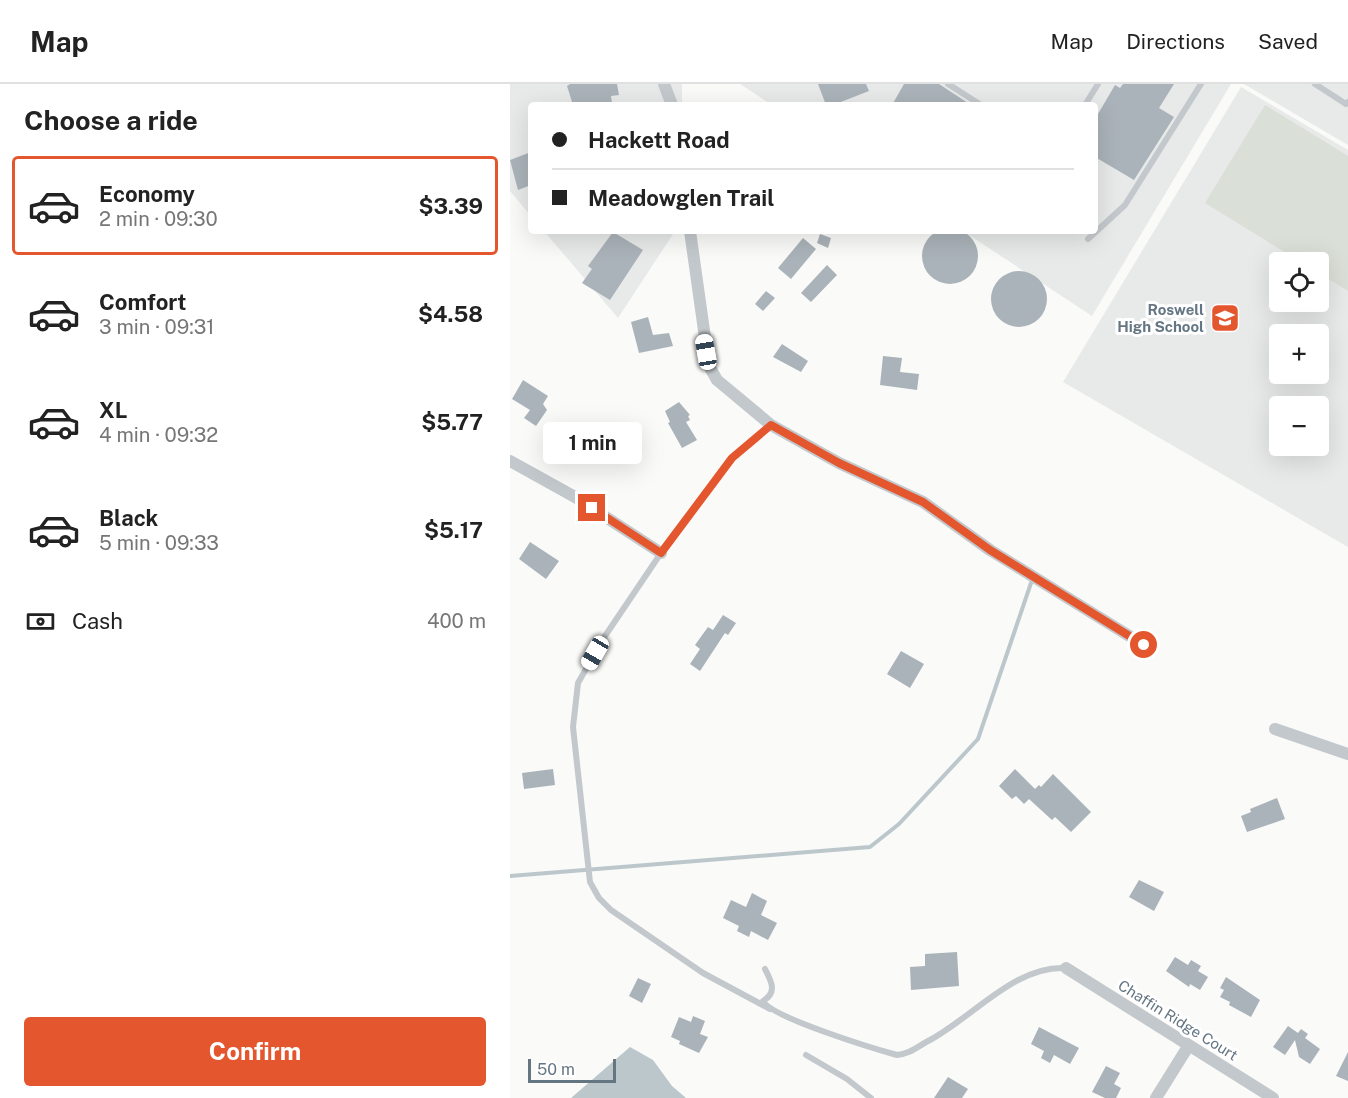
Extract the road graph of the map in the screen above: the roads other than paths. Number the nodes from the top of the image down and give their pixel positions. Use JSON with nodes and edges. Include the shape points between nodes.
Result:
{"nodes":[{"id":1,"x":664,"y":84,"type":"edge"},
{"id":2,"x":948,"y":84,"type":"edge"},
{"id":3,"x":1098,"y":84,"type":"edge"},
{"id":4,"x":1201,"y":84,"type":"edge"},
{"id":5,"x":1315,"y":84,"type":"edge"},
{"id":6,"x":671,"y":102,"type":"edge"},
{"id":7,"x":976,"y":102,"type":"edge"},
{"id":8,"x":1086,"y":102,"type":"edge"},
{"id":9,"x":1348,"y":102,"type":"edge"},
{"id":10,"x":1098,"y":230,"type":"edge"},
{"id":11,"x":690,"y":234,"type":"edge"},
{"id":12,"x":1094,"y":234,"type":"edge"},
{"id":13,"x":1089,"y":239,"type":"dead end"},
{"id":14,"x":771,"y":425,"type":"junction"},
{"id":15,"x":510,"y":461,"type":"edge"},
{"id":16,"x":661,"y":553,"type":"junction"},
{"id":17,"x":1144,"y":645,"type":"dead end"},
{"id":18,"x":1275,"y":729,"type":"dead end"},
{"id":19,"x":1348,"y":754,"type":"edge"},
{"id":20,"x":1066,"y":968,"type":"joint"},
{"id":21,"x":765,"y":969,"type":"dead end"},
{"id":22,"x":770,"y":1009,"type":"junction"},
{"id":23,"x":1189,"y":1045,"type":"junction"},
{"id":24,"x":806,"y":1055,"type":"dead end"},
{"id":25,"x":871,"y":1098,"type":"edge"},
{"id":26,"x":1156,"y":1098,"type":"edge"},
{"id":27,"x":1273,"y":1098,"type":"edge"}],
"edges":[{"from":1,"to":6,"type":"street"},
{"from":2,"to":7,"type":"lane"},
{"from":3,"to":8,"type":"lane"},
{"from":4,"to":10,"type":"lane","via":[[1125,205]]},
{"from":5,"to":9,"type":"lane","via":[[1346,105]]},
{"from":11,"to":14,"type":"street","via":[[712,374]]},
{"from":12,"to":13,"type":"lane"},
{"from":14,"to":16,"type":"lane","via":[[732,458]]},
{"from":14,"to":17,"type":"street","via":[[839,463],[923,502],[990,550]]},
{"from":15,"to":16,"type":"street","via":[[575,497]]},
{"from":16,"to":22,"type":"lane","via":[[578,683],[573,727],[590,882],[611,910],[703,973]]},
{"from":18,"to":19,"type":"street"},
{"from":20,"to":22,"type":"lane","via":[[1048,969],[1011,982],[964,1020],[897,1056],[804,1025]]},
{"from":20,"to":23,"type":"street","name":"Chaffin Ridge Court"},
{"from":21,"to":22,"type":"lane","via":[[773,988],[763,1001]]},
{"from":23,"to":26,"type":"street"},
{"from":23,"to":27,"type":"street","name":"Chaffin Ridge Court"},
{"from":24,"to":25,"type":"lane"}]}
